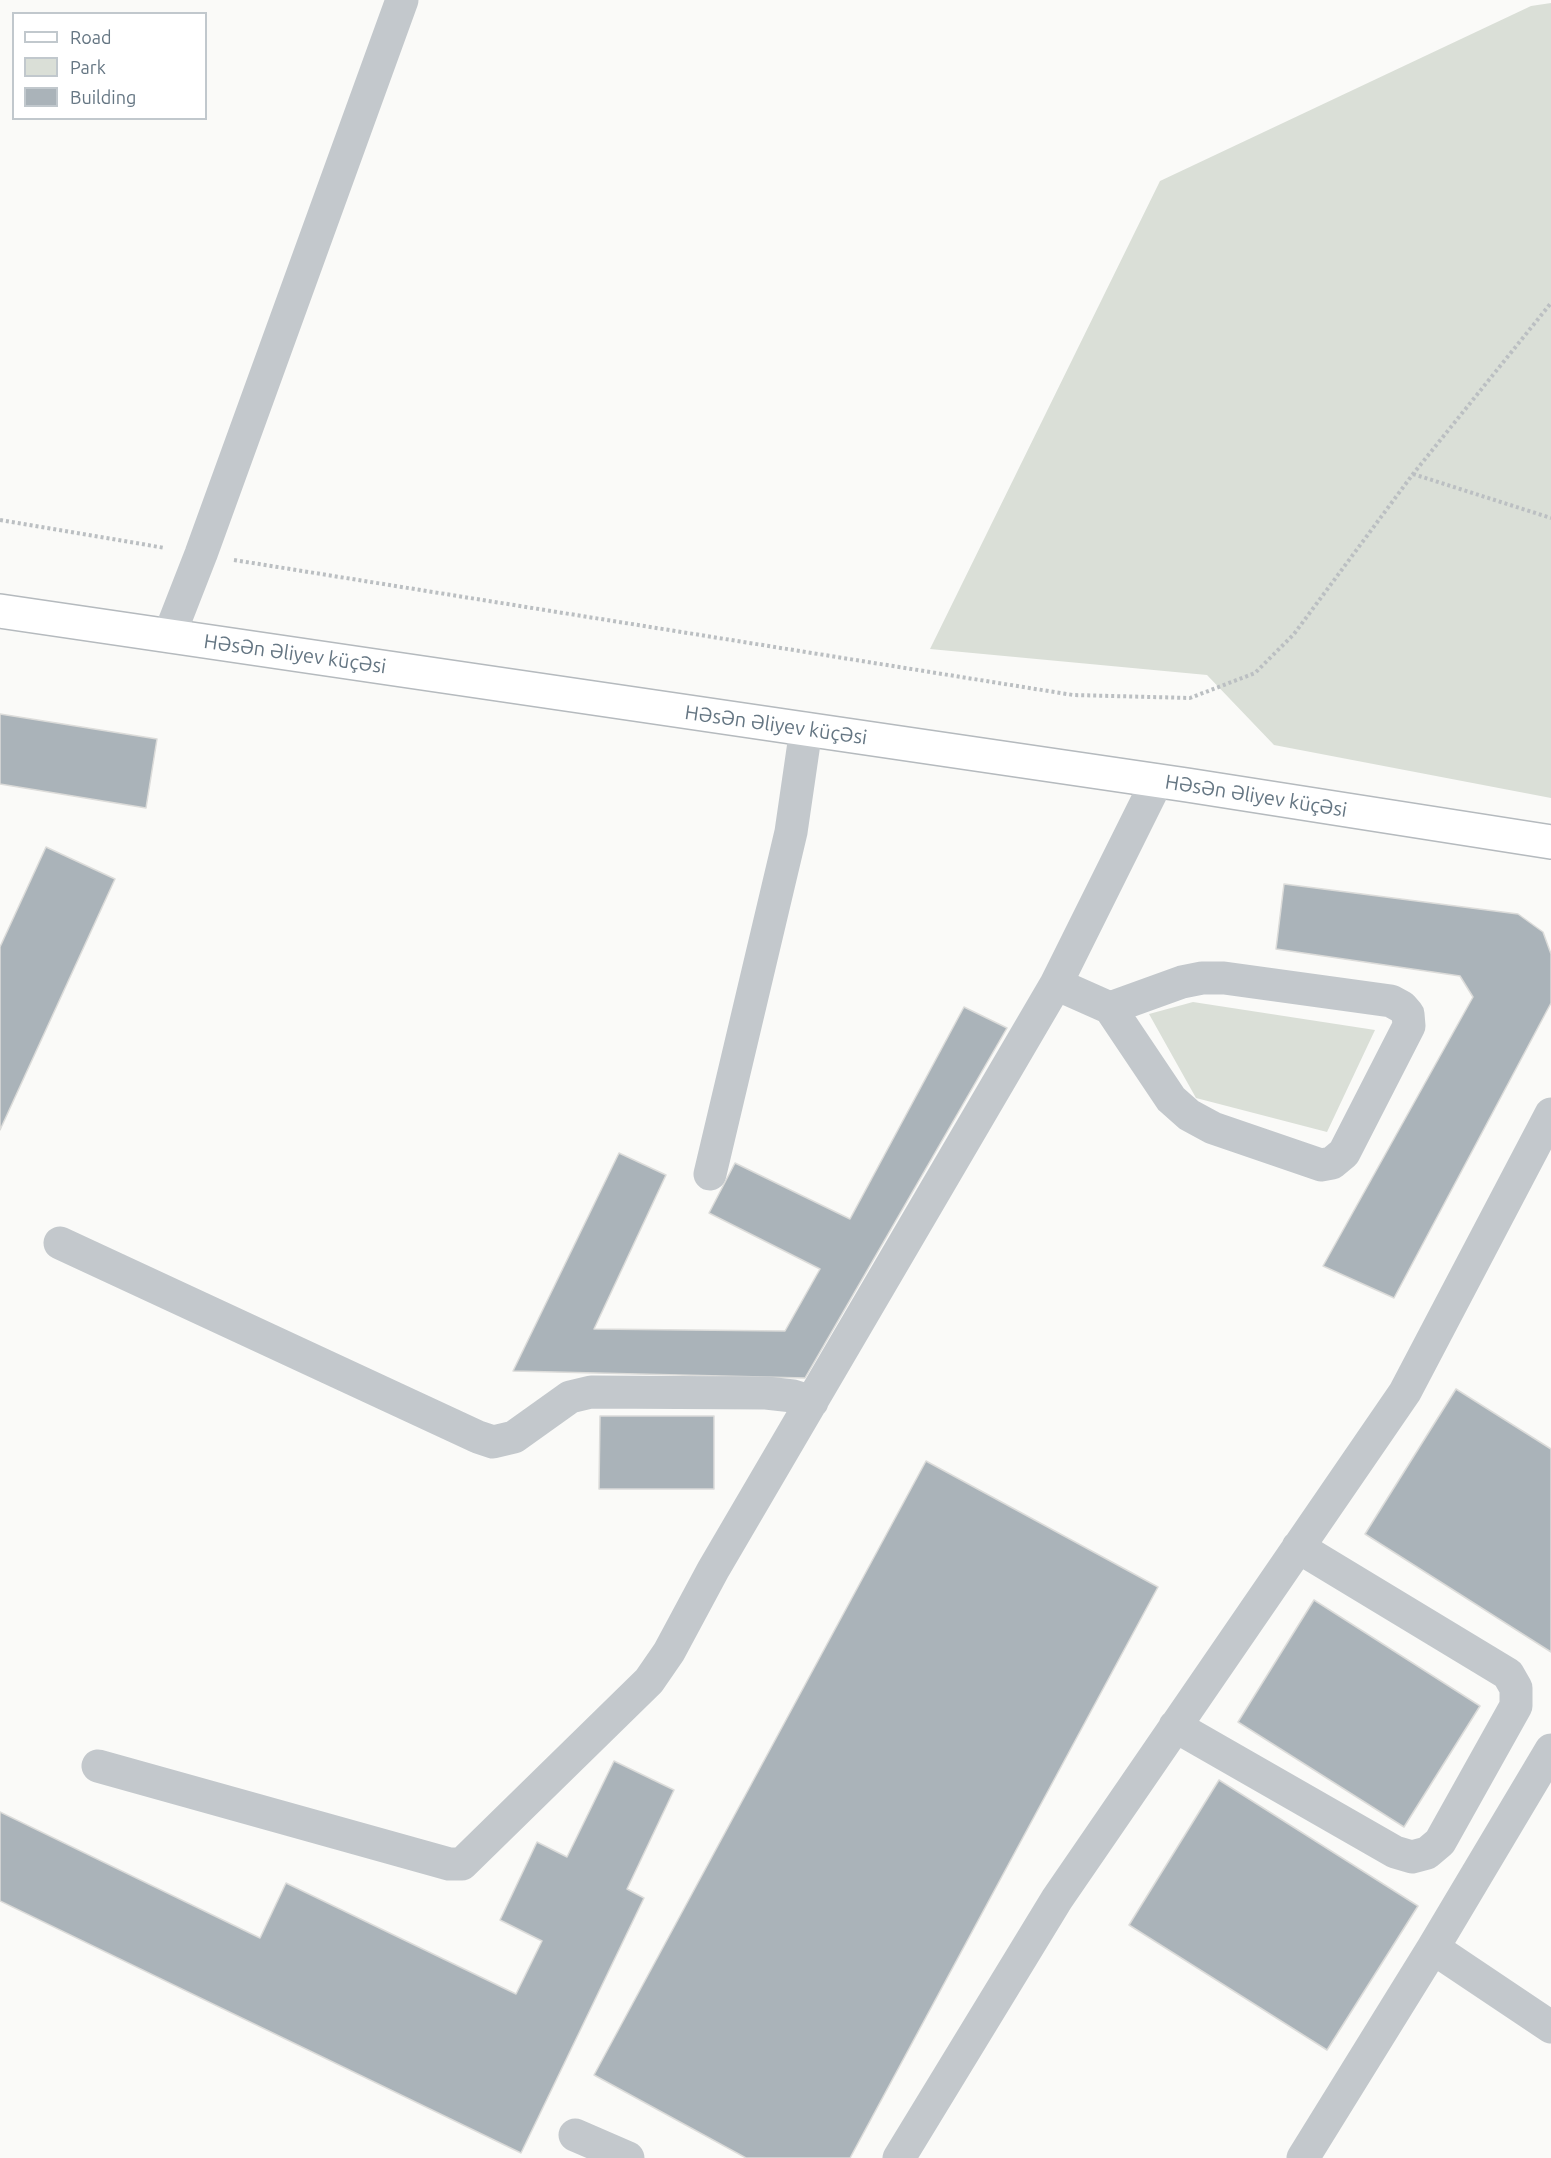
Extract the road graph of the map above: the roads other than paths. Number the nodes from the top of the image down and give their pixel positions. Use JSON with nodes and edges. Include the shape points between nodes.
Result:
{"nodes":[{"id":1,"x":402,"y":0,"type":"edge"},
{"id":2,"x":0,"y":611,"type":"edge"},
{"id":3,"x":169,"y":636,"type":"junction"},
{"id":4,"x":806,"y":729,"type":"junction"},
{"id":5,"x":1157,"y":781,"type":"junction"},
{"id":6,"x":1551,"y":842,"type":"edge"},
{"id":7,"x":1056,"y":984,"type":"junction"},
{"id":8,"x":1110,"y":1008,"type":"junction"},
{"id":9,"x":1551,"y":1114,"type":"edge"},
{"id":10,"x":710,"y":1174,"type":"dead end"},
{"id":11,"x":60,"y":1243,"type":"dead end"},
{"id":12,"x":812,"y":1402,"type":"junction"},
{"id":13,"x":1298,"y":1547,"type":"junction"},
{"id":14,"x":1175,"y":1726,"type":"junction"},
{"id":15,"x":1551,"y":1750,"type":"edge"},
{"id":16,"x":98,"y":1766,"type":"dead end"},
{"id":17,"x":1542,"y":1786,"type":"edge"},
{"id":18,"x":1433,"y":1948,"type":"junction"},
{"id":19,"x":1551,"y":2027,"type":"edge"},
{"id":20,"x":575,"y":2135,"type":"dead end"},
{"id":21,"x":628,"y":2158,"type":"edge"},
{"id":22,"x":899,"y":2158,"type":"edge"},
{"id":23,"x":1304,"y":2158,"type":"edge"}],
"edges":[{"from":1,"to":3,"type":"street"},
{"from":2,"to":3,"type":"main road","name":"Həsən Əliyev küçəsi"},
{"from":3,"to":4,"type":"main road","name":"Həsən Əliyev küçəsi"},
{"from":4,"to":5,"type":"main road","name":"Həsən Əliyev küçəsi"},
{"from":4,"to":10,"type":"street","via":[[791,832]]},
{"from":5,"to":6,"type":"main road","name":"Həsən Əliyev küçəsi"},
{"from":5,"to":7,"type":"street"},
{"from":7,"to":8,"type":"street"},
{"from":7,"to":12,"type":"street"},
{"from":8,"to":8,"type":"street","via":[[1171,1099],[1189,1115],[1214,1128],[1320,1165],[1332,1163],[1344,1153],[1409,1026],[1408,1014],[1391,1001],[1224,978],[1182,982]]},
{"from":9,"to":13,"type":"street","via":[[1405,1392]]},
{"from":11,"to":12,"type":"street","via":[[494,1442],[514,1437],[570,1397],[591,1392],[766,1392]]},
{"from":12,"to":16,"type":"street","via":[[649,1682],[462,1864],[449,1864]]},
{"from":13,"to":14,"type":"street"},
{"from":13,"to":14,"type":"street","via":[[1508,1674],[1516,1688],[1516,1706],[1440,1842],[1412,1857],[1395,1852]]},
{"from":14,"to":22,"type":"street","via":[[1057,1899]]},
{"from":15,"to":17,"type":"street"},
{"from":17,"to":18,"type":"street"},
{"from":18,"to":19,"type":"street"},
{"from":18,"to":23,"type":"street"},
{"from":20,"to":21,"type":"street"}]}
